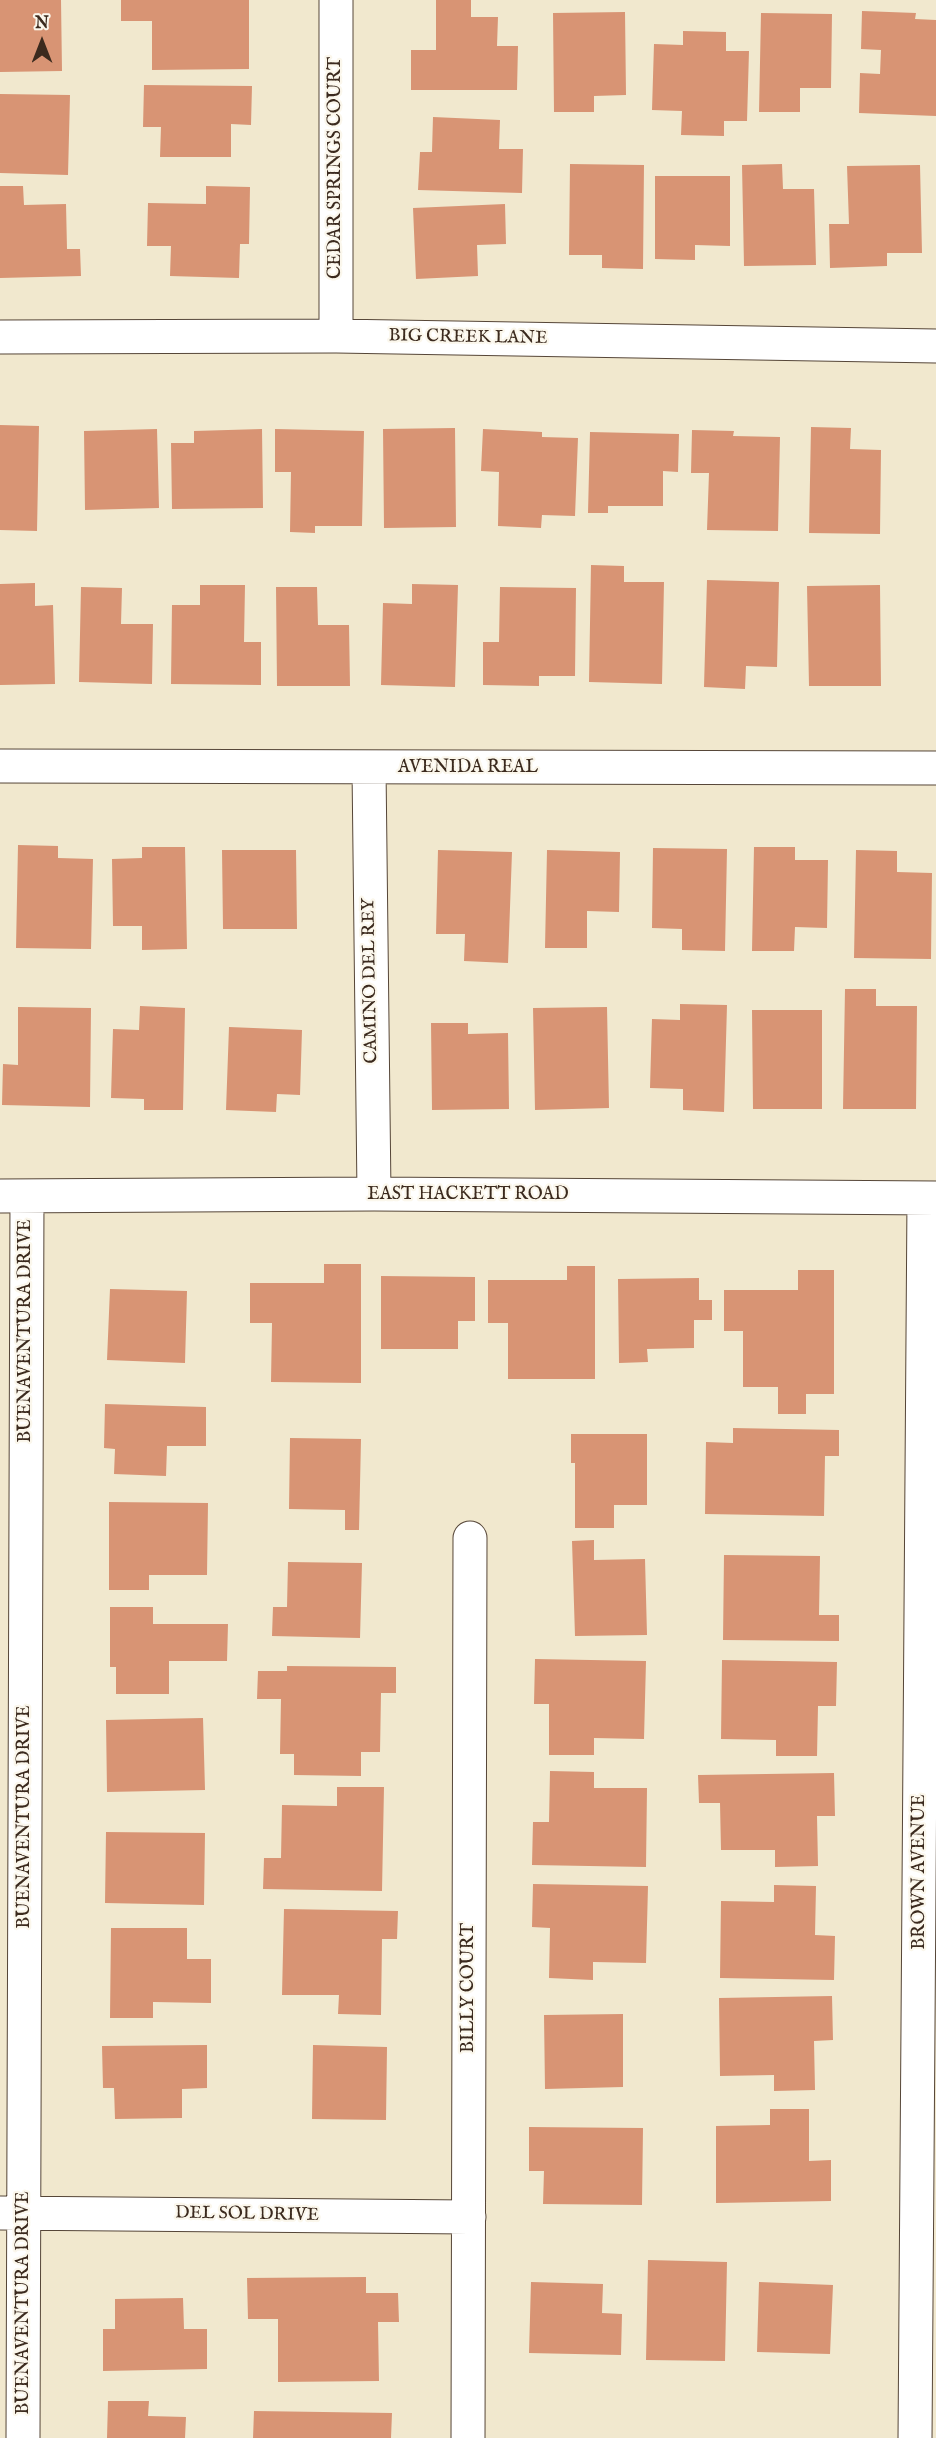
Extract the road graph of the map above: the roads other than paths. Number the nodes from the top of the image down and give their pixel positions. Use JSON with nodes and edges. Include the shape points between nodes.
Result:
{"nodes":[{"id":1,"x":336,"y":0,"type":"edge"},
{"id":2,"x":336,"y":336,"type":"junction"},
{"id":3,"x":0,"y":337,"type":"edge"},
{"id":4,"x":936,"y":346,"type":"edge"},
{"id":5,"x":0,"y":766,"type":"edge"},
{"id":6,"x":369,"y":768,"type":"junction"},
{"id":7,"x":936,"y":768,"type":"edge"},
{"id":8,"x":374,"y":1194,"type":"junction"},
{"id":9,"x":13,"y":1196,"type":"edge"},
{"id":10,"x":930,"y":1198,"type":"edge"},
{"id":11,"x":470,"y":1538,"type":"dead end"},
{"id":12,"x":929,"y":1621,"type":"edge"},
{"id":13,"x":12,"y":1710,"type":"edge"},
{"id":14,"x":13,"y":2213,"type":"edge"},
{"id":15,"x":469,"y":2217,"type":"junction"},
{"id":16,"x":23,"y":2438,"type":"edge"},
{"id":17,"x":468,"y":2438,"type":"edge"},
{"id":18,"x":915,"y":2438,"type":"edge"}],
"edges":[{"from":1,"to":2,"type":"street","name":"CEDAR SPRINGS COURT"},
{"from":2,"to":3,"type":"street","name":"BIG CREEK LANE"},
{"from":2,"to":4,"type":"street","name":"BIG CREEK LANE"},
{"from":5,"to":6,"type":"street","name":"AVENIDA REAL"},
{"from":6,"to":7,"type":"street","name":"AVENIDA REAL"},
{"from":6,"to":8,"type":"street","name":"CAMINO DEL REY"},
{"from":8,"to":9,"type":"street","name":"EAST HACKETT ROAD"},
{"from":8,"to":10,"type":"street","name":"EAST HACKETT ROAD"},
{"from":9,"to":13,"type":"street","name":"BUENAVENTURA DRIVE"},
{"from":10,"to":12,"type":"street","name":"BROWN AVENUE"},
{"from":11,"to":15,"type":"street","name":"BILLY COURT"},
{"from":12,"to":18,"type":"street","name":"BROWN AVENUE"},
{"from":13,"to":14,"type":"street","name":"BUENAVENTURA DRIVE"},
{"from":14,"to":15,"type":"street","name":"DEL SOL DRIVE"},
{"from":14,"to":16,"type":"street","name":"BUENAVENTURA DRIVE"},
{"from":15,"to":17,"type":"street","name":"BILLY COURT"}]}
